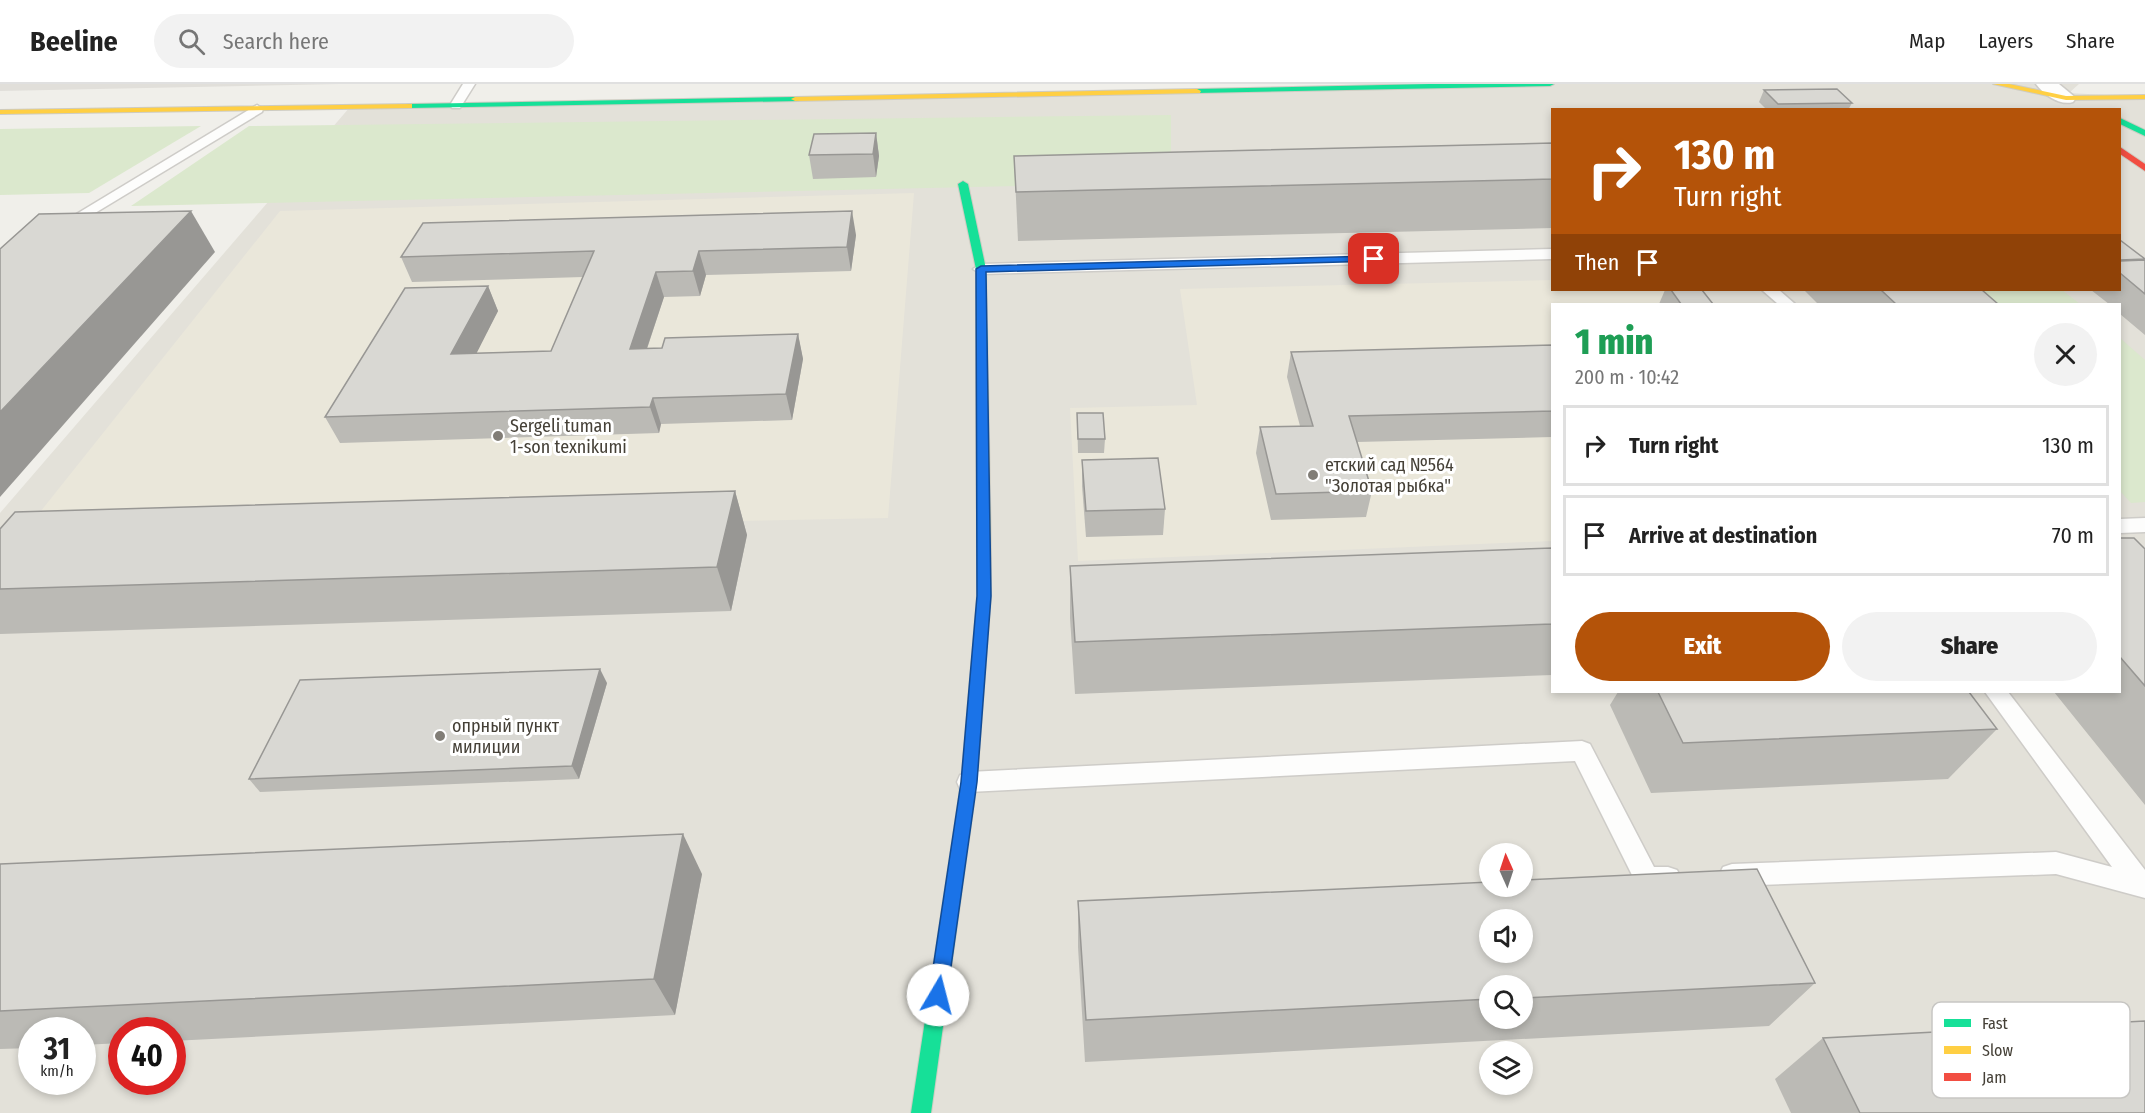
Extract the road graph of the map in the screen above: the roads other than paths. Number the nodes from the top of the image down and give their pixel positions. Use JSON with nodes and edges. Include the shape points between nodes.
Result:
{"nodes":[{"id":1,"x":469,"y":84,"type":"edge"},
{"id":2,"x":1550,"y":84,"type":"edge"},
{"id":3,"x":1997,"y":84,"type":"edge"},
{"id":4,"x":2046,"y":84,"type":"edge"},
{"id":5,"x":2073,"y":97,"type":"edge"},
{"id":6,"x":2145,"y":98,"type":"edge"},
{"id":7,"x":456,"y":105,"type":"junction"},
{"id":8,"x":2090,"y":108,"type":"edge"},
{"id":9,"x":257,"y":109,"type":"junction"},
{"id":10,"x":0,"y":112,"type":"edge"},
{"id":11,"x":2143,"y":119,"type":"edge"},
{"id":12,"x":2121,"y":121,"type":"edge"},
{"id":13,"x":2121,"y":151,"type":"edge"},
{"id":14,"x":2145,"y":168,"type":"edge"},
{"id":15,"x":963,"y":184,"type":"dead end"},
{"id":16,"x":54,"y":233,"type":"edge"},
{"id":17,"x":1551,"y":254,"type":"edge"},
{"id":18,"x":981,"y":269,"type":"junction"},
{"id":19,"x":1771,"y":291,"type":"edge"},
{"id":20,"x":1786,"y":303,"type":"edge"},
{"id":21,"x":2145,"y":525,"type":"edge"},
{"id":22,"x":2121,"y":526,"type":"edge"},
{"id":23,"x":1997,"y":693,"type":"edge"},
{"id":24,"x":969,"y":782,"type":"junction"},
{"id":25,"x":2144,"y":886,"type":"edge"},
{"id":26,"x":921,"y":1113,"type":"edge"}],
"edges":[{"from":1,"to":7,"type":"lane"},
{"from":2,"to":7,"type":"street"},
{"from":3,"to":5,"type":"street"},
{"from":4,"to":5,"type":"street"},
{"from":5,"to":6,"type":"street"},
{"from":5,"to":8,"type":"street"},
{"from":7,"to":9,"type":"street"},
{"from":9,"to":10,"type":"street"},
{"from":9,"to":16,"type":"lane"},
{"from":11,"to":12,"type":"street"},
{"from":13,"to":14,"type":"street"},
{"from":15,"to":18,"type":"street"},
{"from":17,"to":18,"type":"lane"},
{"from":18,"to":24,"type":"street","via":[[984,596]]},
{"from":19,"to":20,"type":"lane"},
{"from":21,"to":22,"type":"lane"},
{"from":23,"to":25,"type":"lane"},
{"from":24,"to":25,"type":"lane","via":[[1582,751],[1647,879],[2056,862]]},
{"from":24,"to":26,"type":"street"}]}
